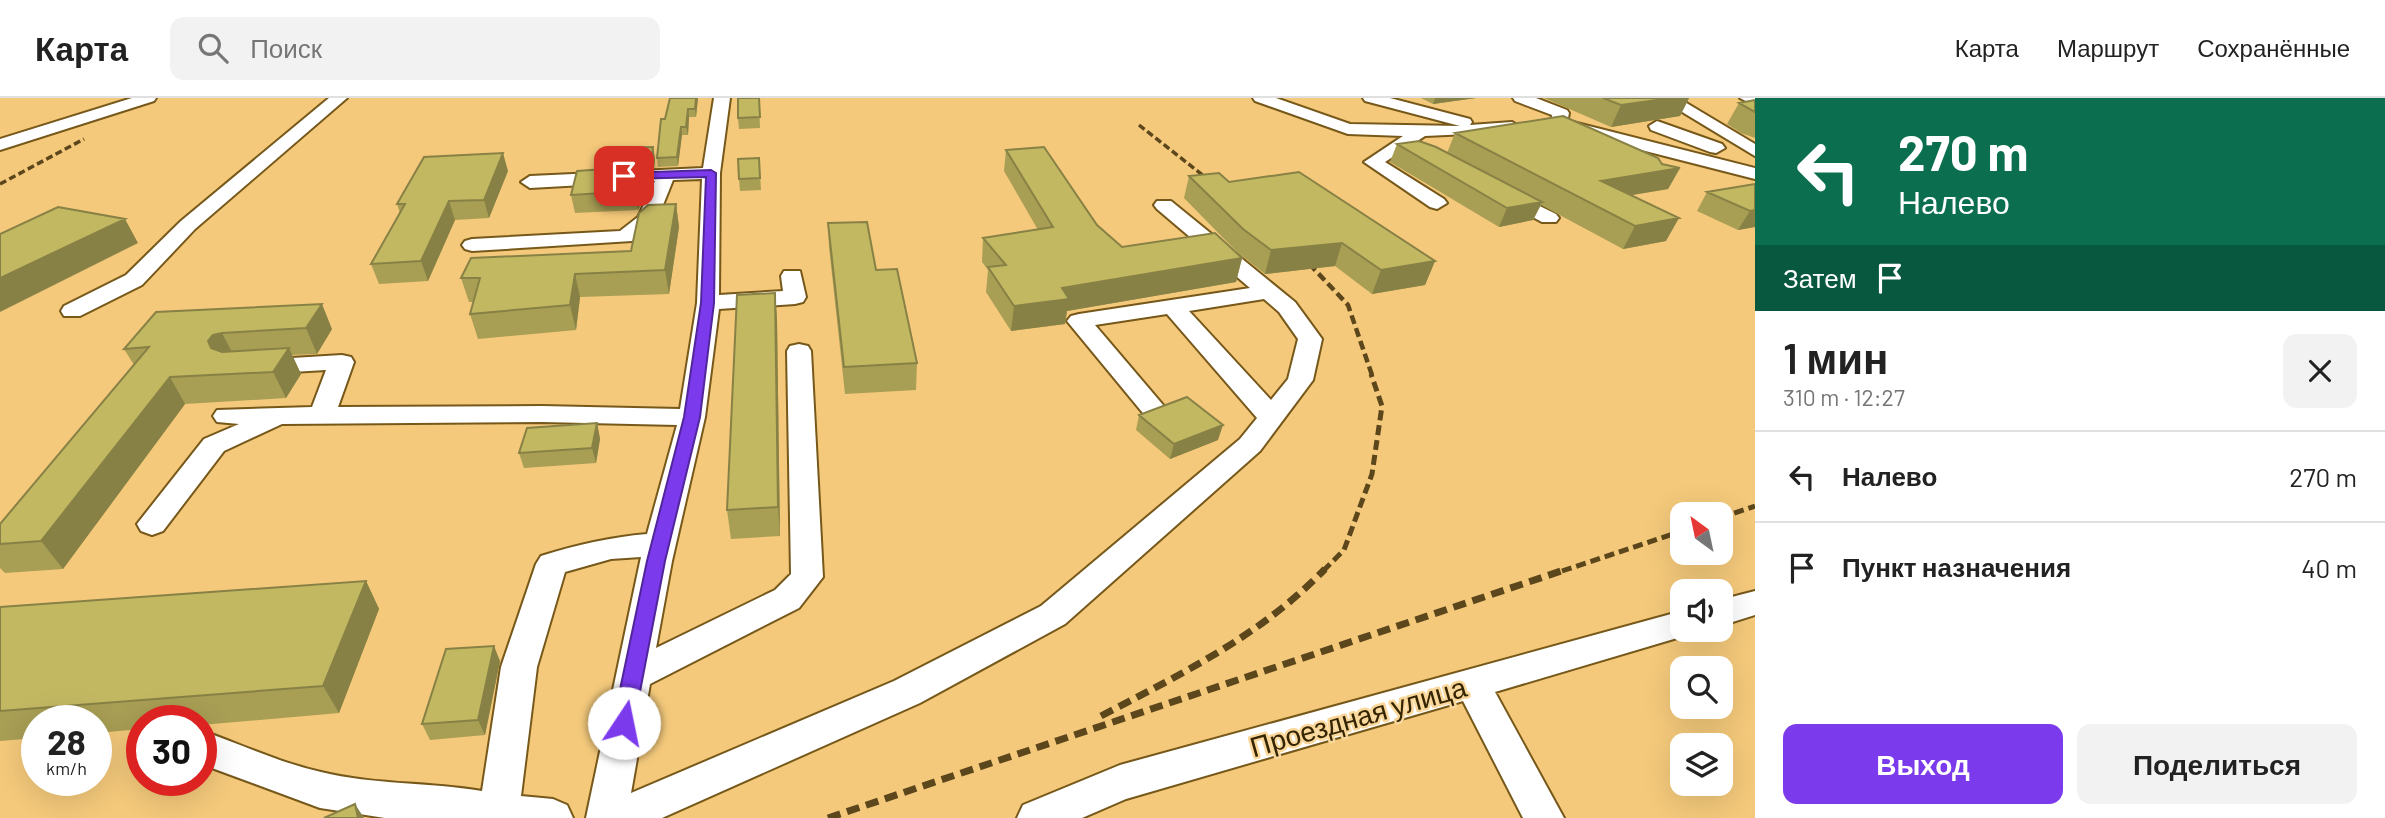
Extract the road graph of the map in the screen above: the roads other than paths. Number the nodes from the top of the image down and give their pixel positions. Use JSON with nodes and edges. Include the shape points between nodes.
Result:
{"nodes":[{"id":1,"x":148,"y":98,"type":"edge"},
{"id":2,"x":339,"y":98,"type":"edge"},
{"id":3,"x":722,"y":98,"type":"edge"},
{"id":4,"x":1261,"y":98,"type":"edge"},
{"id":5,"x":1371,"y":98,"type":"edge"},
{"id":6,"x":1521,"y":98,"type":"edge"},
{"id":7,"x":1667,"y":98,"type":"edge"},
{"id":8,"x":1748,"y":98,"type":"edge"},
{"id":9,"x":1755,"y":101,"type":"edge"},
{"id":10,"x":1547,"y":125,"type":"junction"},
{"id":11,"x":1657,"y":126,"type":"dead end"},
{"id":12,"x":1487,"y":129,"type":"junction"},
{"id":13,"x":1422,"y":131,"type":"junction"},
{"id":14,"x":1400,"y":144,"type":"junction"},
{"id":15,"x":0,"y":145,"type":"edge"},
{"id":16,"x":1755,"y":151,"type":"edge"},
{"id":17,"x":1424,"y":154,"type":"edge"},
{"id":18,"x":1755,"y":162,"type":"edge"},
{"id":19,"x":1722,"y":166,"type":"junction"},
{"id":20,"x":711,"y":173,"type":"junction"},
{"id":21,"x":1684,"y":173,"type":"dead end"},
{"id":22,"x":667,"y":174,"type":"junction"},
{"id":23,"x":1755,"y":174,"type":"edge"},
{"id":24,"x":530,"y":182,"type":"dead end"},
{"id":25,"x":1481,"y":182,"type":"edge"},
{"id":26,"x":1437,"y":203,"type":"dead end"},
{"id":27,"x":1164,"y":205,"type":"dead end"},
{"id":28,"x":1549,"y":218,"type":"dead end"},
{"id":29,"x":472,"y":245,"type":"dead end"},
{"id":30,"x":792,"y":276,"type":"dead end"},
{"id":31,"x":1267,"y":292,"type":"junction"},
{"id":32,"x":708,"y":303,"type":"junction"},
{"id":33,"x":1173,"y":307,"type":"junction"},
{"id":34,"x":72,"y":311,"type":"dead end"},
{"id":35,"x":799,"y":351,"type":"dead end"},
{"id":36,"x":236,"y":368,"type":"edge"},
{"id":37,"x":1156,"y":412,"type":"edge"},
{"id":38,"x":284,"y":415,"type":"junction"},
{"id":39,"x":322,"y":415,"type":"junction"},
{"id":40,"x":226,"y":416,"type":"dead end"},
{"id":41,"x":692,"y":417,"type":"junction"},
{"id":42,"x":1271,"y":417,"type":"junction"},
{"id":43,"x":152,"y":524,"type":"dead end"},
{"id":44,"x":661,"y":544,"type":"junction"},
{"id":45,"x":1755,"y":603,"type":"edge"},
{"id":46,"x":1733,"y":609,"type":"edge"},
{"id":47,"x":1670,"y":627,"type":"edge"},
{"id":48,"x":633,"y":676,"type":"junction"},
{"id":49,"x":1472,"y":684,"type":"junction"},
{"id":50,"x":217,"y":752,"type":"edge"},
{"id":51,"x":350,"y":807,"type":"edge"},
{"id":52,"x":499,"y":812,"type":"junction"},
{"id":53,"x":553,"y":818,"type":"edge"},
{"id":54,"x":606,"y":818,"type":"edge"},
{"id":55,"x":618,"y":818,"type":"edge"},
{"id":56,"x":1037,"y":818,"type":"edge"},
{"id":57,"x":1544,"y":818,"type":"edge"}],
"edges":[{"from":1,"to":15,"type":"street"},
{"from":2,"to":34,"type":"street","via":[[188,225],[134,280]]},
{"from":3,"to":20,"type":"street"},
{"from":4,"to":13,"type":"street","via":[[1348,129]]},
{"from":5,"to":12,"type":"street"},
{"from":6,"to":10,"type":"street","via":[[1561,113]]},
{"from":7,"to":16,"type":"street"},
{"from":8,"to":9,"type":"street"},
{"from":10,"to":12,"type":"street"},
{"from":10,"to":19,"type":"street"},
{"from":11,"to":18,"type":"street"},
{"from":12,"to":13,"type":"street"},
{"from":13,"to":14,"type":"street"},
{"from":14,"to":17,"type":"street"},
{"from":14,"to":26,"type":"street","via":[[1373,162]]},
{"from":19,"to":21,"type":"street"},
{"from":19,"to":23,"type":"street"},
{"from":20,"to":22,"type":"street"},
{"from":20,"to":32,"type":"street"},
{"from":22,"to":24,"type":"street"},
{"from":22,"to":29,"type":"street","via":[[647,220],[620,246]]},
{"from":25,"to":28,"type":"street"},
{"from":27,"to":31,"type":"street","via":[[1201,249]]},
{"from":30,"to":32,"type":"street","via":[[795,298]]},
{"from":31,"to":33,"type":"street"},
{"from":31,"to":42,"type":"street","via":[[1287,307],[1310,339],[1300,380]]},
{"from":32,"to":41,"type":"street"},
{"from":33,"to":37,"type":"street","via":[[1079,321]]},
{"from":33,"to":42,"type":"street"},
{"from":35,"to":48,"type":"street","via":[[807,577],[787,599]]},
{"from":36,"to":39,"type":"street","via":[[342,362]]},
{"from":38,"to":39,"type":"street"},
{"from":38,"to":40,"type":"street"},
{"from":38,"to":43,"type":"street","via":[[214,445]]},
{"from":39,"to":41,"type":"street"},
{"from":41,"to":44,"type":"street"},
{"from":42,"to":55,"type":"street","via":[[1250,445],[1053,615],[907,692]]},
{"from":44,"to":48,"type":"street"},
{"from":44,"to":52,"type":"street","via":[[611,548],[552,564],[519,667]]},
{"from":45,"to":46,"type":"street"},
{"from":47,"to":49,"type":"street","name":"Проездная улица"},
{"from":48,"to":54,"type":"street"},
{"from":49,"to":56,"type":"street","name":"Проездная улица","via":[[1120,783]]},
{"from":49,"to":57,"type":"street"},
{"from":50,"to":51,"type":"street","via":[[320,790]]},
{"from":51,"to":52,"type":"street","via":[[441,802]]},
{"from":52,"to":53,"type":"street"}]}
